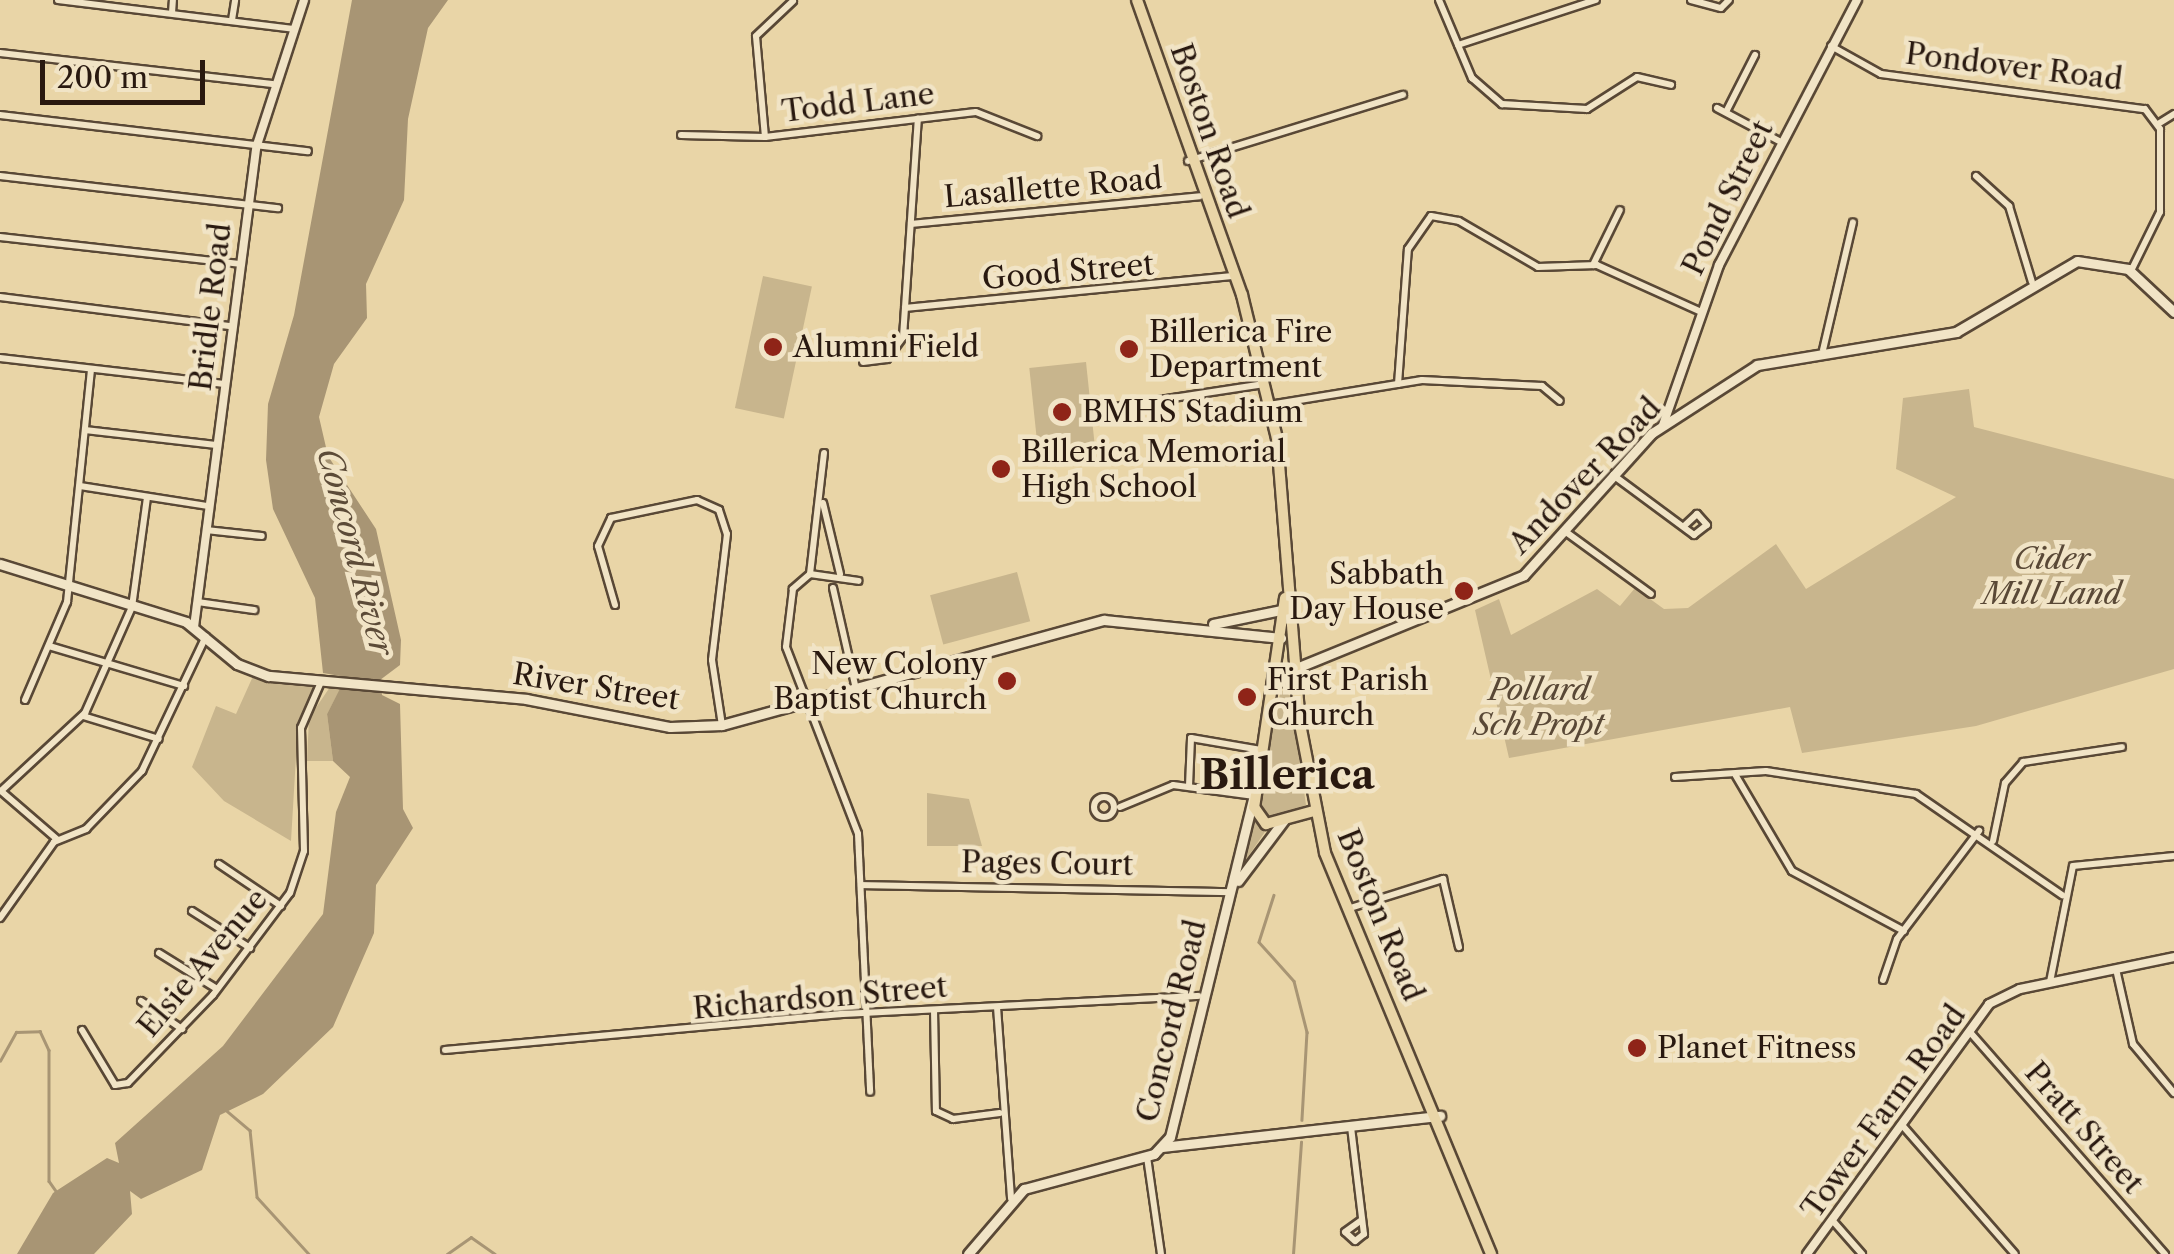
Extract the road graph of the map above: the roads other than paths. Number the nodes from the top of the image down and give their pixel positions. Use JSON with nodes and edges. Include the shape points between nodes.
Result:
{"nodes":[{"id":1,"x":58,"y":0,"type":"edge"},
{"id":2,"x":173,"y":0,"type":"edge"},
{"id":3,"x":235,"y":0,"type":"edge"},
{"id":4,"x":304,"y":0,"type":"edge"},
{"id":5,"x":1138,"y":0,"type":"edge"},
{"id":6,"x":1440,"y":0,"type":"edge"},
{"id":7,"x":1596,"y":0,"type":"edge"},
{"id":8,"x":1691,"y":0,"type":"edge"},
{"id":9,"x":1729,"y":0,"type":"edge"},
{"id":10,"x":1856,"y":0,"type":"edge"},
{"id":11,"x":793,"y":2,"type":"edge"},
{"id":12,"x":112,"y":3,"type":"edge"},
{"id":13,"x":172,"y":13,"type":"junction"},
{"id":14,"x":232,"y":20,"type":"junction"},
{"id":15,"x":293,"y":30,"type":"junction"},
{"id":16,"x":1458,"y":45,"type":"junction"},
{"id":17,"x":1830,"y":46,"type":"junction"},
{"id":18,"x":0,"y":53,"type":"edge"},
{"id":19,"x":1754,"y":54,"type":"dead end"},
{"id":20,"x":272,"y":84,"type":"junction"},
{"id":21,"x":1671,"y":86,"type":"dead end"},
{"id":22,"x":1402,"y":95,"type":"dead end"},
{"id":23,"x":1717,"y":108,"type":"dead end"},
{"id":24,"x":1726,"y":112,"type":"junction"},
{"id":25,"x":2174,"y":114,"type":"edge"},
{"id":26,"x":0,"y":116,"type":"edge"},
{"id":27,"x":918,"y":118,"type":"junction"},
{"id":28,"x":2158,"y":124,"type":"junction"},
{"id":29,"x":681,"y":134,"type":"dead end"},
{"id":30,"x":765,"y":136,"type":"junction"},
{"id":31,"x":1037,"y":136,"type":"dead end"},
{"id":32,"x":1780,"y":141,"type":"junction"},
{"id":33,"x":256,"y":145,"type":"junction"},
{"id":34,"x":308,"y":151,"type":"dead end"},
{"id":35,"x":1188,"y":161,"type":"junction"},
{"id":36,"x":0,"y":176,"type":"edge"},
{"id":37,"x":1976,"y":176,"type":"dead end"},
{"id":38,"x":1200,"y":196,"type":"junction"},
{"id":39,"x":247,"y":204,"type":"junction"},
{"id":40,"x":278,"y":208,"type":"dead end"},
{"id":41,"x":1620,"y":210,"type":"dead end"},
{"id":42,"x":1853,"y":222,"type":"dead end"},
{"id":43,"x":911,"y":224,"type":"junction"},
{"id":44,"x":0,"y":237,"type":"edge"},
{"id":45,"x":239,"y":264,"type":"junction"},
{"id":46,"x":1593,"y":264,"type":"junction"},
{"id":47,"x":2131,"y":271,"type":"junction"},
{"id":48,"x":1234,"y":276,"type":"junction"},
{"id":49,"x":2032,"y":282,"type":"junction"},
{"id":50,"x":0,"y":296,"type":"edge"},
{"id":51,"x":905,"y":308,"type":"junction"},
{"id":52,"x":1699,"y":310,"type":"junction"},
{"id":53,"x":2174,"y":312,"type":"edge"},
{"id":54,"x":231,"y":326,"type":"junction"},
{"id":55,"x":1824,"y":350,"type":"junction"},
{"id":56,"x":0,"y":358,"type":"edge"},
{"id":57,"x":863,"y":362,"type":"dead end"},
{"id":58,"x":91,"y":369,"type":"junction"},
{"id":59,"x":224,"y":384,"type":"junction"},
{"id":60,"x":1264,"y":384,"type":"junction"},
{"id":61,"x":1398,"y":384,"type":"junction"},
{"id":62,"x":1560,"y":401,"type":"dead end"},
{"id":63,"x":1269,"y":405,"type":"junction"},
{"id":64,"x":1114,"y":407,"type":"dead end"},
{"id":65,"x":1664,"y":425,"type":"junction"},
{"id":66,"x":85,"y":430,"type":"junction"},
{"id":67,"x":216,"y":445,"type":"junction"},
{"id":68,"x":824,"y":453,"type":"dead end"},
{"id":69,"x":1613,"y":476,"type":"junction"},
{"id":70,"x":80,"y":486,"type":"junction"},
{"id":71,"x":821,"y":495,"type":"junction"},
{"id":72,"x":147,"y":497,"type":"junction"},
{"id":73,"x":208,"y":506,"type":"junction"},
{"id":74,"x":1685,"y":525,"type":"dead end"},
{"id":75,"x":204,"y":530,"type":"junction"},
{"id":76,"x":1566,"y":532,"type":"junction"},
{"id":77,"x":830,"y":534,"type":"junction"},
{"id":78,"x":816,"y":535,"type":"junction"},
{"id":79,"x":262,"y":536,"type":"dead end"},
{"id":80,"x":0,"y":564,"type":"edge"},
{"id":81,"x":810,"y":574,"type":"junction"},
{"id":82,"x":840,"y":574,"type":"junction"},
{"id":83,"x":859,"y":582,"type":"dead end"},
{"id":84,"x":834,"y":588,"type":"dead end"},
{"id":85,"x":68,"y":591,"type":"junction"},
{"id":86,"x":1651,"y":594,"type":"dead end"},
{"id":87,"x":196,"y":602,"type":"junction"},
{"id":88,"x":615,"y":606,"type":"dead end"},
{"id":89,"x":132,"y":607,"type":"junction"},
{"id":90,"x":254,"y":610,"type":"dead end"},
{"id":91,"x":1287,"y":610,"type":"junction"},
{"id":92,"x":194,"y":626,"type":"junction"},
{"id":93,"x":1196,"y":627,"type":"junction"},
{"id":94,"x":206,"y":636,"type":"junction"},
{"id":95,"x":1280,"y":638,"type":"junction"},
{"id":96,"x":49,"y":646,"type":"junction"},
{"id":97,"x":106,"y":662,"type":"junction"},
{"id":98,"x":1294,"y":668,"type":"junction"},
{"id":99,"x":322,"y":682,"type":"junction"},
{"id":100,"x":184,"y":686,"type":"junction"},
{"id":101,"x":1273,"y":686,"type":"junction"},
{"id":102,"x":856,"y":690,"type":"junction"},
{"id":103,"x":1296,"y":693,"type":"junction"},
{"id":104,"x":25,"y":700,"type":"dead end"},
{"id":105,"x":806,"y":704,"type":"junction"},
{"id":106,"x":83,"y":716,"type":"junction"},
{"id":107,"x":722,"y":725,"type":"junction"},
{"id":108,"x":159,"y":740,"type":"junction"},
{"id":109,"x":2122,"y":747,"type":"dead end"},
{"id":110,"x":1262,"y":750,"type":"junction"},
{"id":111,"x":1736,"y":776,"type":"junction"},
{"id":112,"x":1675,"y":777,"type":"dead end"},
{"id":113,"x":1188,"y":786,"type":"junction"},
{"id":114,"x":1,"y":791,"type":"edge"},
{"id":115,"x":1254,"y":796,"type":"junction"},
{"id":116,"x":1120,"y":807,"type":"dead end"},
{"id":117,"x":1314,"y":810,"type":"junction"},
{"id":118,"x":1284,"y":820,"type":"junction"},
{"id":119,"x":1979,"y":831,"type":"junction"},
{"id":120,"x":58,"y":840,"type":"junction"},
{"id":121,"x":1993,"y":841,"type":"junction"},
{"id":122,"x":2174,"y":856,"type":"edge"},
{"id":123,"x":219,"y":864,"type":"dead end"},
{"id":124,"x":861,"y":885,"type":"junction"},
{"id":125,"x":1232,"y":893,"type":"junction"},
{"id":126,"x":2062,"y":894,"type":"junction"},
{"id":127,"x":281,"y":906,"type":"junction"},
{"id":128,"x":1346,"y":909,"type":"junction"},
{"id":129,"x":192,"y":911,"type":"dead end"},
{"id":130,"x":0,"y":918,"type":"edge"},
{"id":131,"x":1904,"y":931,"type":"junction"},
{"id":132,"x":250,"y":948,"type":"junction"},
{"id":133,"x":1460,"y":948,"type":"dead end"},
{"id":134,"x":159,"y":953,"type":"dead end"},
{"id":135,"x":2174,"y":957,"type":"edge"},
{"id":136,"x":2116,"y":969,"type":"junction"},
{"id":137,"x":1884,"y":980,"type":"dead end"},
{"id":138,"x":2050,"y":982,"type":"junction"},
{"id":139,"x":218,"y":990,"type":"junction"},
{"id":140,"x":1199,"y":996,"type":"junction"},
{"id":141,"x":141,"y":1001,"type":"dead end"},
{"id":142,"x":996,"y":1007,"type":"junction"},
{"id":143,"x":934,"y":1010,"type":"junction"},
{"id":144,"x":866,"y":1013,"type":"junction"},
{"id":145,"x":182,"y":1029,"type":"junction"},
{"id":146,"x":82,"y":1030,"type":"dead end"},
{"id":147,"x":1969,"y":1030,"type":"junction"},
{"id":148,"x":445,"y":1050,"type":"dead end"},
{"id":149,"x":870,"y":1092,"type":"dead end"},
{"id":150,"x":2174,"y":1093,"type":"edge"},
{"id":151,"x":1000,"y":1114,"type":"junction"},
{"id":152,"x":1440,"y":1116,"type":"junction"},
{"id":153,"x":1902,"y":1124,"type":"junction"},
{"id":154,"x":1352,"y":1127,"type":"junction"},
{"id":155,"x":1162,"y":1147,"type":"junction"},
{"id":156,"x":1146,"y":1157,"type":"junction"},
{"id":157,"x":1011,"y":1198,"type":"junction"},
{"id":158,"x":1360,"y":1221,"type":"dead end"},
{"id":159,"x":1833,"y":1221,"type":"junction"},
{"id":160,"x":971,"y":1250,"type":"edge"},
{"id":161,"x":986,"y":1254,"type":"edge"},
{"id":162,"x":1161,"y":1254,"type":"edge"},
{"id":163,"x":1491,"y":1254,"type":"edge"},
{"id":164,"x":1807,"y":1254,"type":"edge"},
{"id":165,"x":1862,"y":1254,"type":"edge"},
{"id":166,"x":2015,"y":1254,"type":"edge"},
{"id":167,"x":2165,"y":1254,"type":"edge"}],
"edges":[{"from":1,"to":12,"type":"street"},
{"from":2,"to":13,"type":"street"},
{"from":3,"to":14,"type":"street"},
{"from":4,"to":15,"type":"street","name":"Bridle Road"},
{"from":5,"to":35,"type":"main road","name":"Boston Road"},
{"from":6,"to":16,"type":"street"},
{"from":7,"to":16,"type":"street"},
{"from":8,"to":9,"type":"street","via":[[1722,7]]},
{"from":10,"to":17,"type":"street","name":"Pond Street"},
{"from":11,"to":30,"type":"street","via":[[755,38]]},
{"from":12,"to":13,"type":"street"},
{"from":13,"to":14,"type":"street"},
{"from":14,"to":15,"type":"street"},
{"from":15,"to":20,"type":"street","name":"Bridle Road"},
{"from":16,"to":21,"type":"street","via":[[1483,93],[1511,106],[1598,107],[1637,77]]},
{"from":17,"to":28,"type":"street","name":"Pondover Road","via":[[1876,73],[1993,94],[2124,102]]},
{"from":17,"to":32,"type":"street","name":"Pond Street"},
{"from":18,"to":20,"type":"street"},
{"from":19,"to":24,"type":"street"},
{"from":20,"to":33,"type":"street","name":"Bridle Road"},
{"from":22,"to":35,"type":"street"},
{"from":23,"to":24,"type":"street"},
{"from":24,"to":32,"type":"street"},
{"from":25,"to":28,"type":"street"},
{"from":26,"to":33,"type":"street"},
{"from":27,"to":30,"type":"street","name":"Todd Lane"},
{"from":27,"to":31,"type":"street","name":"Todd Lane","via":[[987,113]]},
{"from":27,"to":43,"type":"street"},
{"from":28,"to":47,"type":"street","via":[[2159,217]]},
{"from":29,"to":30,"type":"street","name":"Todd Lane"},
{"from":32,"to":52,"type":"street","name":"Pond Street"},
{"from":33,"to":34,"type":"street"},
{"from":33,"to":39,"type":"street","name":"Bridle Road"},
{"from":35,"to":38,"type":"main road","name":"Boston Road"},
{"from":36,"to":39,"type":"street"},
{"from":37,"to":49,"type":"street","via":[[2009,206]]},
{"from":38,"to":43,"type":"street","name":"Lasallette Road"},
{"from":38,"to":48,"type":"main road","name":"Boston Road"},
{"from":39,"to":40,"type":"street"},
{"from":39,"to":45,"type":"street","name":"Bridle Road"},
{"from":41,"to":46,"type":"street"},
{"from":42,"to":55,"type":"street"},
{"from":43,"to":51,"type":"street"},
{"from":44,"to":45,"type":"street"},
{"from":45,"to":54,"type":"street","name":"Bridle Road"},
{"from":46,"to":52,"type":"street"},
{"from":46,"to":61,"type":"street","via":[[1541,268],[1458,221],[1421,221],[1408,249]]},
{"from":47,"to":49,"type":"main road","name":"Andover Road","via":[[2077,261]]},
{"from":47,"to":53,"type":"main road"},
{"from":48,"to":51,"type":"street","name":"Good Street"},
{"from":48,"to":60,"type":"main road","name":"Boston Road"},
{"from":49,"to":55,"type":"main road","name":"Andover Road","via":[[1956,332]]},
{"from":50,"to":54,"type":"street"},
{"from":51,"to":57,"type":"street","via":[[900,348]]},
{"from":52,"to":65,"type":"street","name":"Pond Street"},
{"from":54,"to":59,"type":"street","name":"Bridle Road"},
{"from":55,"to":65,"type":"main road","name":"Andover Road","via":[[1757,365]]},
{"from":56,"to":58,"type":"street"},
{"from":58,"to":59,"type":"street"},
{"from":58,"to":66,"type":"street"},
{"from":59,"to":67,"type":"street","name":"Bridle Road"},
{"from":60,"to":63,"type":"main road","name":"Boston Road"},
{"from":60,"to":64,"type":"street"},
{"from":61,"to":62,"type":"street","via":[[1542,386]]},
{"from":61,"to":63,"type":"street"},
{"from":63,"to":91,"type":"main road","name":"Boston Road"},
{"from":65,"to":69,"type":"main road","name":"Andover Road"},
{"from":66,"to":67,"type":"street"},
{"from":66,"to":70,"type":"street"},
{"from":67,"to":73,"type":"street","name":"Bridle Road"},
{"from":68,"to":71,"type":"street"},
{"from":69,"to":74,"type":"street"},
{"from":69,"to":76,"type":"main road","name":"Andover Road"},
{"from":70,"to":72,"type":"street"},
{"from":70,"to":85,"type":"street"},
{"from":71,"to":77,"type":"street"},
{"from":71,"to":78,"type":"street"},
{"from":72,"to":73,"type":"street"},
{"from":72,"to":89,"type":"street"},
{"from":73,"to":75,"type":"street","name":"Bridle Road"},
{"from":75,"to":79,"type":"street"},
{"from":75,"to":87,"type":"street","name":"Bridle Road"},
{"from":76,"to":86,"type":"street"},
{"from":76,"to":98,"type":"main road","name":"Andover Road","via":[[1502,589]]},
{"from":77,"to":78,"type":"street"},
{"from":77,"to":82,"type":"street"},
{"from":78,"to":81,"type":"street"},
{"from":80,"to":85,"type":"main road","name":"River Street"},
{"from":81,"to":82,"type":"street"},
{"from":81,"to":105,"type":"street","via":[[794,589],[786,647]]},
{"from":82,"to":83,"type":"street","via":[[844,584]]},
{"from":84,"to":102,"type":"street"},
{"from":85,"to":89,"type":"main road","name":"River Street"},
{"from":85,"to":96,"type":"street"},
{"from":87,"to":90,"type":"street"},
{"from":87,"to":92,"type":"street","name":"Bridle Road"},
{"from":88,"to":107,"type":"street","via":[[598,546],[605,524],[697,500],[719,510],[726,534],[712,660]]},
{"from":89,"to":92,"type":"main road","name":"River Street"},
{"from":89,"to":97,"type":"street"},
{"from":91,"to":93,"type":"main road","name":"River Street"},
{"from":91,"to":95,"type":"main road","name":"Concord Road"},
{"from":91,"to":98,"type":"main road","name":"Boston Road"},
{"from":92,"to":94,"type":"main road","name":"River Street"},
{"from":93,"to":95,"type":"main road","name":"River Street"},
{"from":93,"to":102,"type":"main road","name":"River Street","via":[[1104,620]]},
{"from":94,"to":99,"type":"main road","name":"River Street","via":[[250,671]]},
{"from":94,"to":100,"type":"street"},
{"from":95,"to":101,"type":"main road","name":"Concord Road"},
{"from":96,"to":97,"type":"street"},
{"from":96,"to":104,"type":"street"},
{"from":97,"to":100,"type":"street"},
{"from":97,"to":106,"type":"street"},
{"from":98,"to":101,"type":"main road"},
{"from":98,"to":103,"type":"main road","name":"Boston Road"},
{"from":99,"to":107,"type":"main road","name":"River Street","via":[[526,699],[627,722]]},
{"from":99,"to":127,"type":"street","name":"Elsie Avenue","via":[[300,741],[304,851]]},
{"from":100,"to":108,"type":"street"},
{"from":101,"to":103,"type":"main road"},
{"from":101,"to":110,"type":"main road","name":"Concord Road"},
{"from":102,"to":105,"type":"main road","name":"River Street"},
{"from":103,"to":117,"type":"main road","name":"Boston Road"},
{"from":105,"to":107,"type":"main road","name":"River Street"},
{"from":105,"to":124,"type":"street","via":[[858,834]]},
{"from":106,"to":108,"type":"street"},
{"from":106,"to":114,"type":"street"},
{"from":108,"to":120,"type":"street","via":[[101,815]]},
{"from":109,"to":121,"type":"street","via":[[2023,762],[2004,784]]},
{"from":110,"to":113,"type":"street","via":[[1191,738]]},
{"from":110,"to":115,"type":"main road","name":"Concord Road"},
{"from":111,"to":112,"type":"street"},
{"from":111,"to":119,"type":"street","via":[[1779,772],[1909,792]]},
{"from":111,"to":131,"type":"street","via":[[1792,871]]},
{"from":113,"to":115,"type":"street"},
{"from":113,"to":116,"type":"street","via":[[1150,789]]},
{"from":114,"to":120,"type":"street"},
{"from":115,"to":118,"type":"main road","via":[[1260,821]]},
{"from":115,"to":125,"type":"main road","name":"Concord Road"},
{"from":117,"to":118,"type":"main road"},
{"from":117,"to":128,"type":"main road","name":"Boston Road"},
{"from":118,"to":125,"type":"main road"},
{"from":119,"to":121,"type":"street"},
{"from":119,"to":131,"type":"street"},
{"from":120,"to":130,"type":"street"},
{"from":121,"to":126,"type":"street"},
{"from":122,"to":126,"type":"street","via":[[2076,863]]},
{"from":123,"to":127,"type":"street"},
{"from":124,"to":125,"type":"street","name":"Pages Court"},
{"from":124,"to":144,"type":"street"},
{"from":125,"to":140,"type":"main road","name":"Concord Road"},
{"from":126,"to":138,"type":"street"},
{"from":127,"to":132,"type":"street","name":"Elsie Avenue"},
{"from":128,"to":133,"type":"street","via":[[1443,879]]},
{"from":128,"to":152,"type":"main road","name":"Boston Road"},
{"from":129,"to":132,"type":"street"},
{"from":131,"to":137,"type":"street"},
{"from":132,"to":139,"type":"street","name":"Elsie Avenue"},
{"from":134,"to":139,"type":"street"},
{"from":135,"to":136,"type":"street","name":"Tower Farm Road"},
{"from":136,"to":138,"type":"street","name":"Tower Farm Road"},
{"from":136,"to":150,"type":"street","via":[[2133,1044]]},
{"from":138,"to":147,"type":"street","name":"Tower Farm Road","via":[[2002,994]]},
{"from":139,"to":145,"type":"street","name":"Elsie Avenue"},
{"from":140,"to":142,"type":"street","name":"Richardson Street"},
{"from":140,"to":155,"type":"main road","name":"Concord Road"},
{"from":141,"to":145,"type":"street"},
{"from":142,"to":143,"type":"street","name":"Richardson Street"},
{"from":142,"to":151,"type":"street"},
{"from":143,"to":144,"type":"street","name":"Richardson Street"},
{"from":143,"to":151,"type":"street","via":[[938,1114]]},
{"from":144,"to":148,"type":"street","name":"Richardson Street"},
{"from":144,"to":149,"type":"street"},
{"from":145,"to":146,"type":"street","name":"Elsie Avenue","via":[[122,1086]]},
{"from":147,"to":153,"type":"street","name":"Tower Farm Road"},
{"from":147,"to":167,"type":"street","name":"Pratt Street"},
{"from":151,"to":157,"type":"street"},
{"from":152,"to":154,"type":"main road"},
{"from":152,"to":163,"type":"main road","name":"Boston Road"},
{"from":153,"to":159,"type":"street","name":"Tower Farm Road"},
{"from":153,"to":166,"type":"street"},
{"from":154,"to":155,"type":"main road"},
{"from":154,"to":158,"type":"street"},
{"from":155,"to":156,"type":"main road","name":"Concord Road"},
{"from":156,"to":157,"type":"main road","name":"Concord Road"},
{"from":156,"to":162,"type":"street"},
{"from":157,"to":160,"type":"main road"},
{"from":159,"to":164,"type":"street","name":"Tower Farm Road"},
{"from":159,"to":165,"type":"street"},
{"from":160,"to":161,"type":"street"}]}
